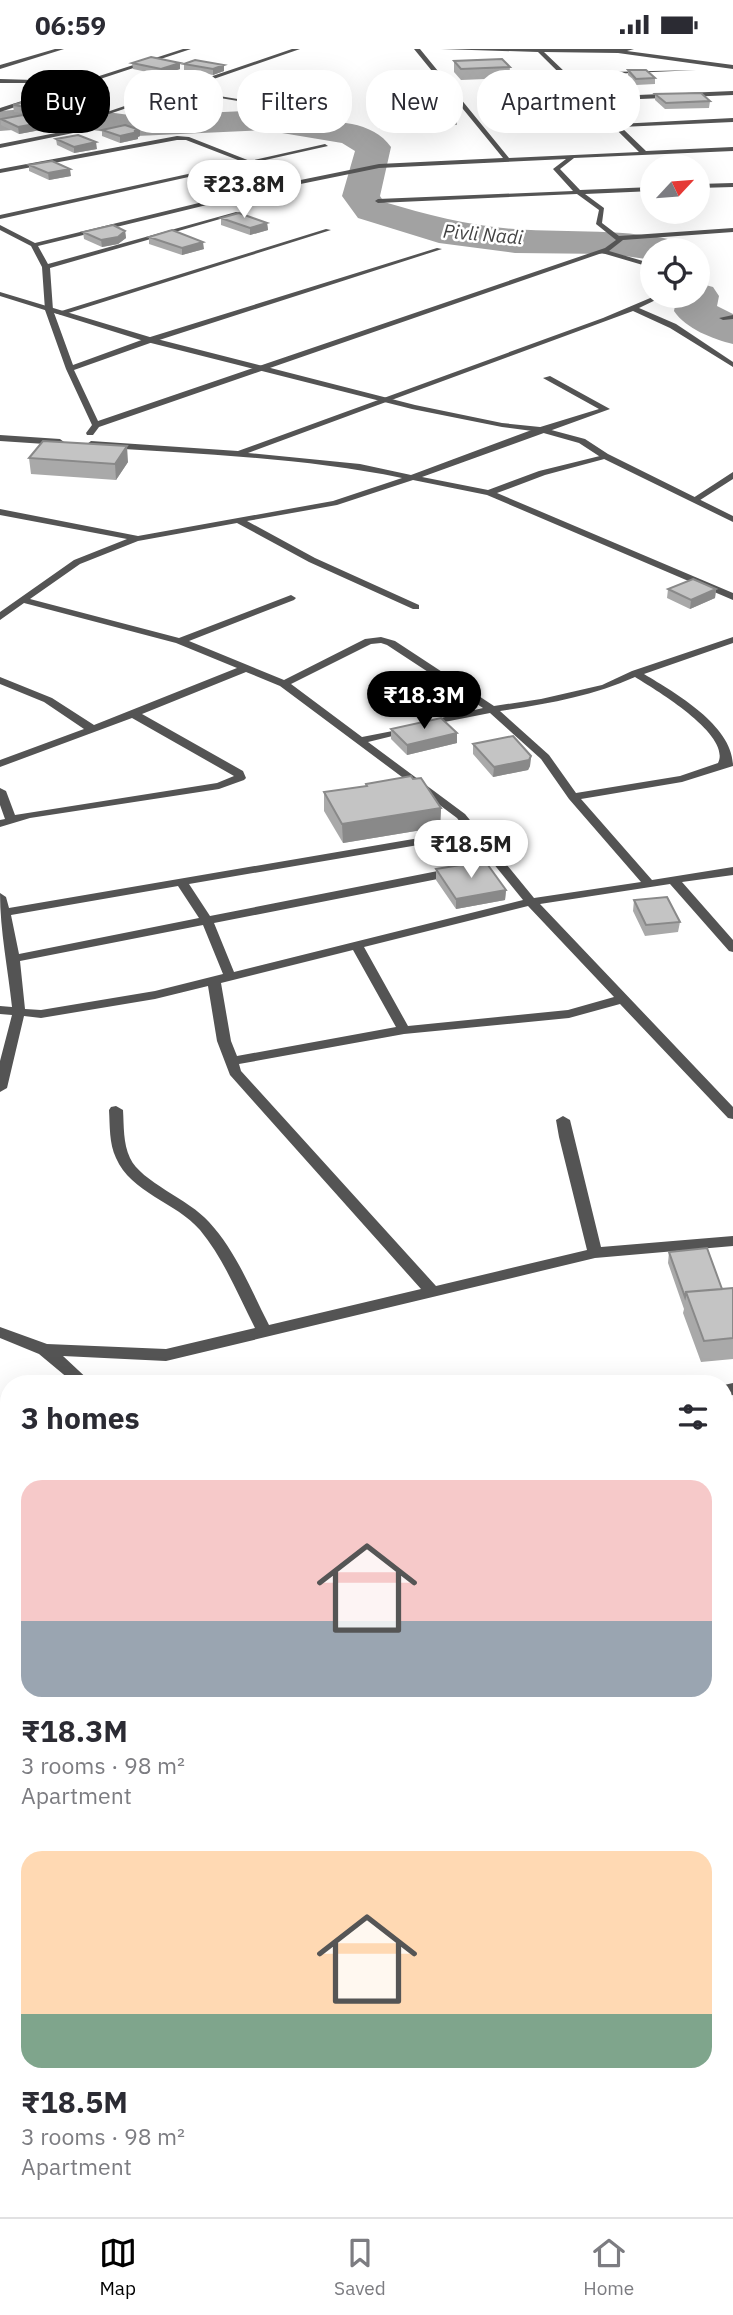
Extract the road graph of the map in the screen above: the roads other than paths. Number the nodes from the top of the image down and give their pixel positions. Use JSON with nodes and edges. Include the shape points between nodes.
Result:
{"nodes":[{"id":1,"x":61,"y":49,"type":"edge"},
{"id":2,"x":188,"y":49,"type":"edge"},
{"id":3,"x":297,"y":49,"type":"edge"},
{"id":4,"x":417,"y":49,"type":"edge"},
{"id":5,"x":444,"y":49,"type":"edge"},
{"id":6,"x":631,"y":49,"type":"edge"},
{"id":7,"x":540,"y":51,"type":"junction"},
{"id":8,"x":619,"y":51,"type":"junction"},
{"id":9,"x":0,"y":65,"type":"edge"},
{"id":10,"x":733,"y":67,"type":"edge"},
{"id":11,"x":560,"y":70,"type":"edge"},
{"id":12,"x":693,"y":70,"type":"dead end"},
{"id":13,"x":640,"y":72,"type":"edge"},
{"id":14,"x":110,"y":74,"type":"edge"},
{"id":15,"x":223,"y":74,"type":"edge"},
{"id":16,"x":0,"y":81,"type":"edge"},
{"id":17,"x":21,"y":82,"type":"edge"},
{"id":18,"x":733,"y":93,"type":"edge"},
{"id":19,"x":640,"y":97,"type":"edge"},
{"id":20,"x":21,"y":103,"type":"edge"},
{"id":21,"x":0,"y":110,"type":"edge"},
{"id":22,"x":733,"y":120,"type":"edge"},
{"id":23,"x":640,"y":125,"type":"edge"},
{"id":24,"x":65,"y":133,"type":"edge"},
{"id":25,"x":623,"y":133,"type":"edge"},
{"id":26,"x":0,"y":146,"type":"edge"},
{"id":27,"x":325,"y":146,"type":"dead end"},
{"id":28,"x":733,"y":149,"type":"edge"},
{"id":29,"x":644,"y":153,"type":"junction"},
{"id":30,"x":575,"y":156,"type":"junction"},
{"id":31,"x":507,"y":159,"type":"junction"},
{"id":32,"x":249,"y":162,"type":"junction"},
{"id":33,"x":0,"y":171,"type":"edge"},
{"id":34,"x":733,"y":185,"type":"edge"},
{"id":35,"x":710,"y":186,"type":"edge"},
{"id":36,"x":640,"y":190,"type":"edge"},
{"id":37,"x":578,"y":192,"type":"junction"},
{"id":38,"x":378,"y":201,"type":"dead end"},
{"id":39,"x":238,"y":213,"type":"edge"},
{"id":40,"x":0,"y":217,"type":"edge"},
{"id":41,"x":0,"y":227,"type":"edge"},
{"id":42,"x":328,"y":230,"type":"dead end"},
{"id":43,"x":733,"y":230,"type":"edge"},
{"id":44,"x":619,"y":240,"type":"junction"},
{"id":45,"x":34,"y":245,"type":"junction"},
{"id":46,"x":439,"y":249,"type":"dead end"},
{"id":47,"x":604,"y":250,"type":"junction"},
{"id":48,"x":640,"y":262,"type":"edge"},
{"id":49,"x":46,"y":267,"type":"junction"},
{"id":50,"x":0,"y":294,"type":"edge"},
{"id":51,"x":640,"y":305,"type":"edge"},
{"id":52,"x":632,"y":308,"type":"junction"},
{"id":53,"x":49,"y":310,"type":"junction"},
{"id":54,"x":59,"y":313,"type":"junction"},
{"id":55,"x":733,"y":317,"type":"edge"},
{"id":56,"x":723,"y":318,"type":"dead end"},
{"id":57,"x":150,"y":340,"type":"junction"},
{"id":58,"x":733,"y":365,"type":"edge"},
{"id":59,"x":260,"y":366,"type":"junction"},
{"id":60,"x":70,"y":369,"type":"junction"},
{"id":61,"x":547,"y":378,"type":"dead end"},
{"id":62,"x":386,"y":398,"type":"junction"},
{"id":63,"x":96,"y":425,"type":"junction"},
{"id":64,"x":540,"y":430,"type":"junction"},
{"id":65,"x":0,"y":437,"type":"edge"},
{"id":66,"x":73,"y":443,"type":"edge"},
{"id":67,"x":237,"y":454,"type":"junction"},
{"id":68,"x":605,"y":456,"type":"junction"},
{"id":69,"x":733,"y":475,"type":"edge"},
{"id":70,"x":411,"y":476,"type":"junction"},
{"id":71,"x":489,"y":493,"type":"junction"},
{"id":72,"x":694,"y":499,"type":"junction"},
{"id":73,"x":0,"y":512,"type":"edge"},
{"id":74,"x":733,"y":519,"type":"edge"},
{"id":75,"x":238,"y":520,"type":"junction"},
{"id":76,"x":136,"y":538,"type":"junction"},
{"id":77,"x":733,"y":597,"type":"edge"},
{"id":78,"x":291,"y":598,"type":"dead end"},
{"id":79,"x":22,"y":600,"type":"junction"},
{"id":80,"x":416,"y":607,"type":"dead end"},
{"id":81,"x":0,"y":617,"type":"edge"},
{"id":82,"x":733,"y":640,"type":"edge"},
{"id":83,"x":180,"y":641,"type":"junction"},
{"id":84,"x":246,"y":668,"type":"junction"},
{"id":85,"x":636,"y":673,"type":"junction"},
{"id":86,"x":0,"y":680,"type":"edge"},
{"id":87,"x":284,"y":684,"type":"junction"},
{"id":88,"x":492,"y":709,"type":"junction"},
{"id":89,"x":131,"y":715,"type":"junction"},
{"id":90,"x":92,"y":729,"type":"junction"},
{"id":91,"x":362,"y":740,"type":"junction"},
{"id":92,"x":0,"y":764,"type":"edge"},
{"id":93,"x":728,"y":764,"type":"edge"},
{"id":94,"x":0,"y":791,"type":"edge"},
{"id":95,"x":573,"y":797,"type":"junction"},
{"id":96,"x":5,"y":822,"type":"edge"},
{"id":97,"x":475,"y":832,"type":"junction"},
{"id":98,"x":486,"y":865,"type":"junction"},
{"id":99,"x":733,"y":871,"type":"edge"},
{"id":100,"x":674,"y":881,"type":"junction"},
{"id":101,"x":181,"y":882,"type":"junction"},
{"id":102,"x":650,"y":885,"type":"junction"},
{"id":103,"x":0,"y":897,"type":"edge"},
{"id":104,"x":531,"y":902,"type":"junction"},
{"id":105,"x":4,"y":912,"type":"junction"},
{"id":106,"x":207,"y":921,"type":"junction"},
{"id":107,"x":357,"y":945,"type":"junction"},
{"id":108,"x":733,"y":948,"type":"edge"},
{"id":109,"x":13,"y":959,"type":"junction"},
{"id":110,"x":230,"y":977,"type":"junction"},
{"id":111,"x":214,"y":981,"type":"junction"},
{"id":112,"x":623,"y":999,"type":"junction"},
{"id":113,"x":0,"y":1010,"type":"edge"},
{"id":114,"x":19,"y":1012,"type":"junction"},
{"id":115,"x":404,"y":1030,"type":"junction"},
{"id":116,"x":232,"y":1061,"type":"junction"},
{"id":117,"x":0,"y":1089,"type":"edge"},
{"id":118,"x":116,"y":1110,"type":"dead end"},
{"id":119,"x":733,"y":1115,"type":"edge"},
{"id":120,"x":563,"y":1121,"type":"dead end"},
{"id":121,"x":733,"y":1241,"type":"edge"},
{"id":122,"x":595,"y":1253,"type":"junction"},
{"id":123,"x":432,"y":1291,"type":"junction"},
{"id":124,"x":264,"y":1331,"type":"junction"},
{"id":125,"x":0,"y":1332,"type":"edge"},
{"id":126,"x":45,"y":1350,"type":"junction"},
{"id":127,"x":74,"y":1375,"type":"edge"}],
"edges":[{"from":1,"to":9,"type":"street"},
{"from":2,"to":14,"type":"street"},
{"from":3,"to":15,"type":"street"},
{"from":4,"to":31,"type":"street"},
{"from":5,"to":7,"type":"street"},
{"from":6,"to":8,"type":"street"},
{"from":7,"to":8,"type":"street"},
{"from":7,"to":11,"type":"street"},
{"from":8,"to":10,"type":"street"},
{"from":12,"to":13,"type":"street"},
{"from":16,"to":17,"type":"street"},
{"from":18,"to":19,"type":"street"},
{"from":20,"to":21,"type":"street"},
{"from":22,"to":23,"type":"street"},
{"from":24,"to":26,"type":"street"},
{"from":25,"to":29,"type":"street"},
{"from":27,"to":32,"type":"street"},
{"from":28,"to":29,"type":"street"},
{"from":29,"to":30,"type":"street"},
{"from":30,"to":31,"type":"street"},
{"from":30,"to":37,"type":"street","via":[[556,169]]},
{"from":31,"to":45,"type":"street","via":[[342,172]]},
{"from":32,"to":33,"type":"street","via":[[177,138]]},
{"from":32,"to":40,"type":"street"},
{"from":34,"to":35,"type":"street"},
{"from":36,"to":37,"type":"street"},
{"from":37,"to":38,"type":"street"},
{"from":37,"to":44,"type":"street","via":[[602,209],[599,224]]},
{"from":39,"to":49,"type":"street"},
{"from":41,"to":45,"type":"street"},
{"from":42,"to":54,"type":"street"},
{"from":43,"to":44,"type":"street"},
{"from":44,"to":47,"type":"street"},
{"from":45,"to":49,"type":"street"},
{"from":46,"to":57,"type":"street"},
{"from":47,"to":48,"type":"street"},
{"from":47,"to":59,"type":"street"},
{"from":49,"to":53,"type":"street"},
{"from":50,"to":53,"type":"street"},
{"from":51,"to":52,"type":"street"},
{"from":52,"to":58,"type":"street","via":[[673,326]]},
{"from":52,"to":62,"type":"street"},
{"from":53,"to":54,"type":"street"},
{"from":53,"to":60,"type":"street"},
{"from":54,"to":57,"type":"street"},
{"from":55,"to":56,"type":"street"},
{"from":57,"to":59,"type":"street"},
{"from":57,"to":60,"type":"street"},
{"from":59,"to":62,"type":"street"},
{"from":59,"to":63,"type":"street"},
{"from":60,"to":63,"type":"street"},
{"from":61,"to":64,"type":"street","via":[[606,409]]},
{"from":62,"to":64,"type":"street"},
{"from":62,"to":67,"type":"street"},
{"from":63,"to":67,"type":"street","via":[[83,443]]},
{"from":64,"to":68,"type":"street","via":[[582,441]]},
{"from":64,"to":70,"type":"street"},
{"from":65,"to":66,"type":"street"},
{"from":67,"to":70,"type":"street"},
{"from":68,"to":71,"type":"street"},
{"from":68,"to":72,"type":"street"},
{"from":69,"to":72,"type":"street"},
{"from":70,"to":71,"type":"street"},
{"from":70,"to":75,"type":"street","via":[[334,503]]},
{"from":71,"to":77,"type":"street"},
{"from":72,"to":74,"type":"street"},
{"from":73,"to":76,"type":"street"},
{"from":75,"to":76,"type":"street"},
{"from":75,"to":80,"type":"street","via":[[323,566]]},
{"from":76,"to":79,"type":"street","via":[[77,562]]},
{"from":78,"to":83,"type":"street"},
{"from":79,"to":81,"type":"street"},
{"from":79,"to":83,"type":"street"},
{"from":82,"to":85,"type":"street"},
{"from":83,"to":84,"type":"street"},
{"from":84,"to":87,"type":"street"},
{"from":84,"to":89,"type":"street"},
{"from":85,"to":88,"type":"street","via":[[605,687]]},
{"from":85,"to":93,"type":"street","via":[[673,696],[713,731],[724,746]]},
{"from":86,"to":90,"type":"street","via":[[48,700]]},
{"from":87,"to":88,"type":"street","via":[[369,641],[381,640]]},
{"from":87,"to":91,"type":"street"},
{"from":88,"to":91,"type":"street"},
{"from":88,"to":95,"type":"street","via":[[545,757]]},
{"from":89,"to":90,"type":"street"},
{"from":89,"to":96,"type":"street","via":[[239,773],[240,778],[219,786]]},
{"from":90,"to":92,"type":"street"},
{"from":91,"to":97,"type":"street","via":[[461,816]]},
{"from":93,"to":95,"type":"street","via":[[682,779]]},
{"from":94,"to":96,"type":"street"},
{"from":95,"to":102,"type":"street"},
{"from":97,"to":98,"type":"street"},
{"from":97,"to":101,"type":"street"},
{"from":98,"to":104,"type":"street"},
{"from":98,"to":106,"type":"street"},
{"from":99,"to":100,"type":"street"},
{"from":100,"to":102,"type":"street"},
{"from":100,"to":108,"type":"street"},
{"from":101,"to":105,"type":"street"},
{"from":101,"to":106,"type":"street"},
{"from":102,"to":104,"type":"street"},
{"from":103,"to":105,"type":"street"},
{"from":104,"to":107,"type":"street"},
{"from":104,"to":112,"type":"street"},
{"from":105,"to":109,"type":"street"},
{"from":106,"to":109,"type":"street"},
{"from":106,"to":110,"type":"street"},
{"from":107,"to":110,"type":"street"},
{"from":107,"to":115,"type":"street"},
{"from":109,"to":114,"type":"street"},
{"from":110,"to":111,"type":"street"},
{"from":111,"to":114,"type":"street","via":[[41,1014]]},
{"from":111,"to":116,"type":"street"},
{"from":112,"to":115,"type":"street","via":[[569,1014]]},
{"from":112,"to":119,"type":"street"},
{"from":113,"to":114,"type":"street"},
{"from":114,"to":117,"type":"street"},
{"from":115,"to":116,"type":"street"},
{"from":116,"to":123,"type":"street","via":[[235,1072]]},
{"from":118,"to":124,"type":"street","via":[[116,1139],[125,1165],[203,1224],[218,1243]]},
{"from":120,"to":122,"type":"street"},
{"from":121,"to":122,"type":"street"},
{"from":122,"to":123,"type":"street"},
{"from":123,"to":124,"type":"street"},
{"from":124,"to":126,"type":"street","via":[[166,1355]]},
{"from":125,"to":126,"type":"street"},
{"from":126,"to":127,"type":"street"}]}
